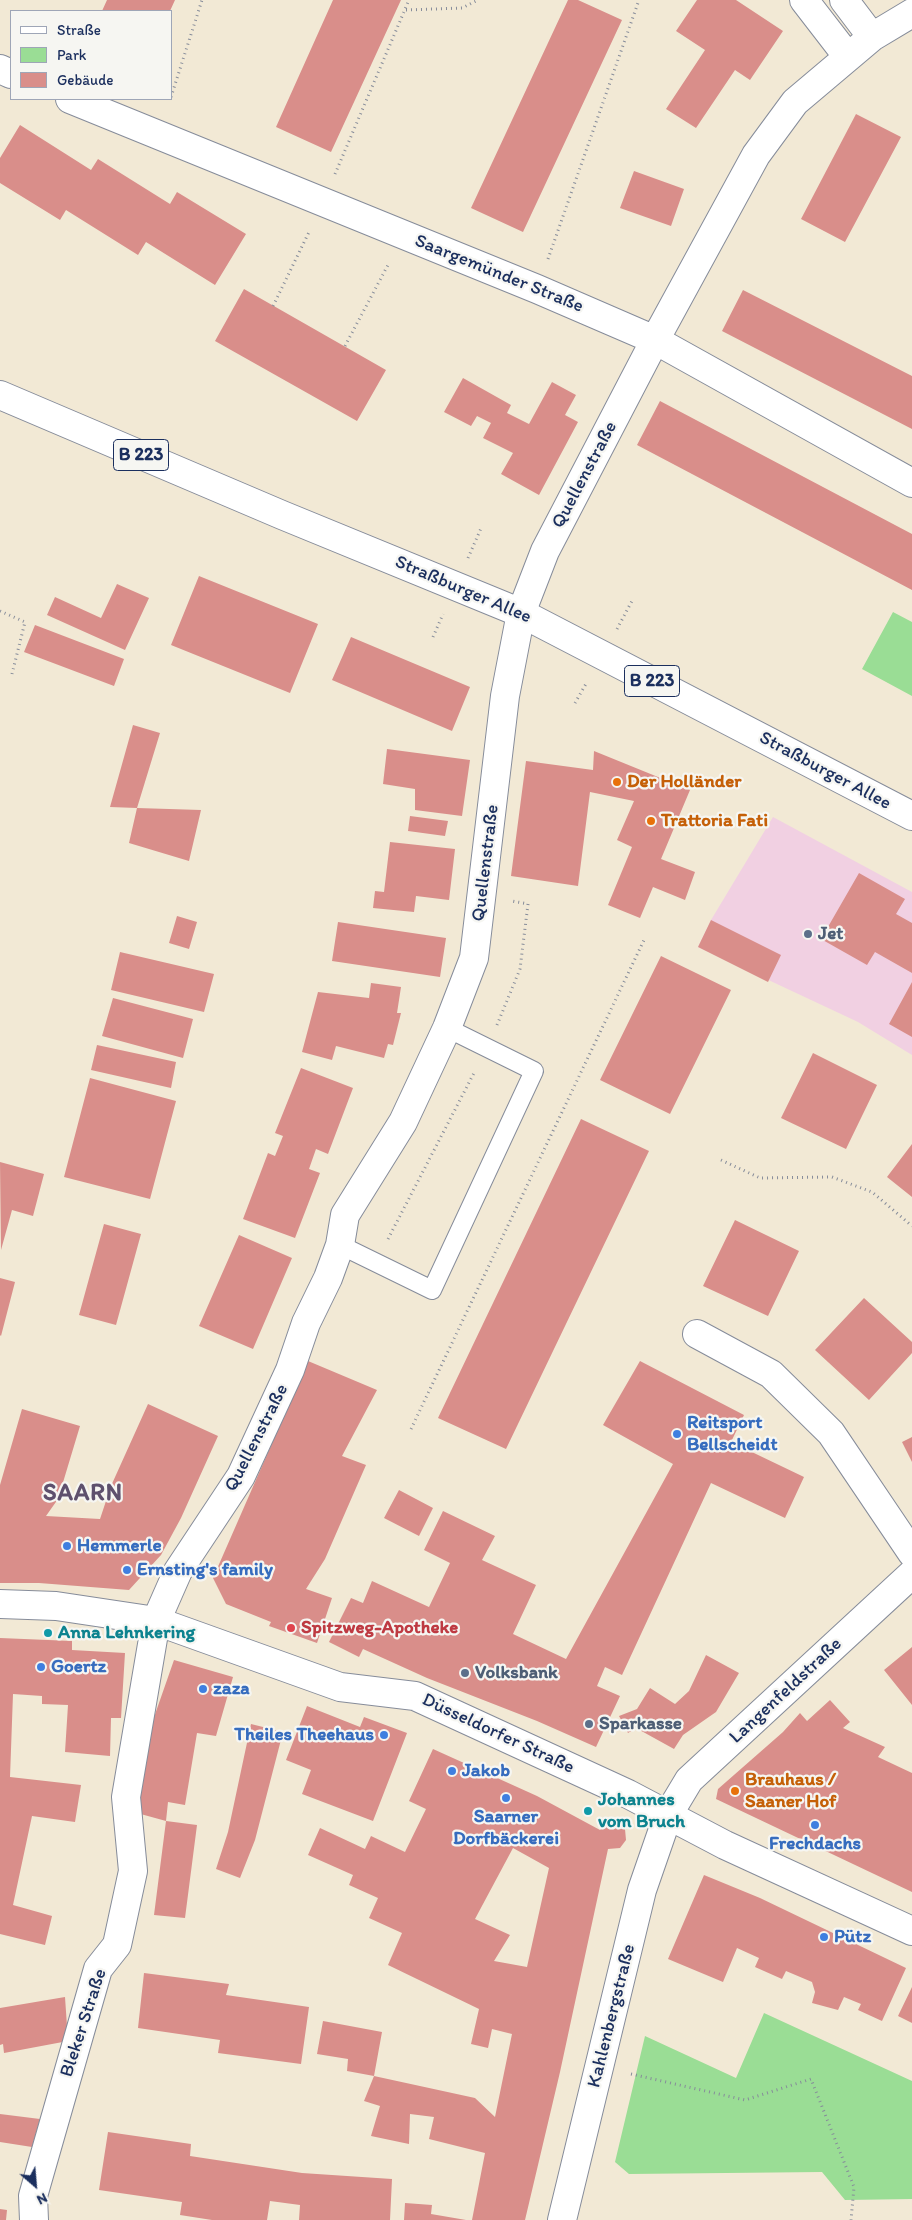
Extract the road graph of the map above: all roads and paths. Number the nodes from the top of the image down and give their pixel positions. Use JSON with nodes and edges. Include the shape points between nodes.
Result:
{"nodes":[{"id":1,"x":202,"y":0,"type":"edge"},
{"id":2,"x":409,"y":0,"type":"edge"},
{"id":3,"x":478,"y":0,"type":"edge"},
{"id":4,"x":639,"y":0,"type":"edge"},
{"id":5,"x":804,"y":0,"type":"edge"},
{"id":6,"x":844,"y":0,"type":"edge"},
{"id":7,"x":405,"y":10,"type":"junction"},
{"id":8,"x":912,"y":13,"type":"edge"},
{"id":9,"x":872,"y":37,"type":"junction"},
{"id":10,"x":848,"y":57,"type":"junction"},
{"id":11,"x":172,"y":94,"type":"edge"},
{"id":12,"x":72,"y":100,"type":"edge"},
{"id":13,"x":323,"y":203,"type":"junction"},
{"id":14,"x":404,"y":235,"type":"junction"},
{"id":15,"x":537,"y":289,"type":"junction"},
{"id":16,"x":273,"y":306,"type":"dead end"},
{"id":17,"x":655,"y":340,"type":"junction"},
{"id":18,"x":345,"y":346,"type":"dead end"},
{"id":19,"x":0,"y":394,"type":"edge"},
{"id":20,"x":912,"y":483,"type":"edge"},
{"id":21,"x":0,"y":610,"type":"edge"},
{"id":22,"x":521,"y":613,"type":"junction"},
{"id":23,"x":12,"y":674,"type":"dead end"},
{"id":24,"x":912,"y":816,"type":"edge"},
{"id":25,"x":528,"y":904,"type":"dead end"},
{"id":26,"x":644,"y":940,"type":"dead end"},
{"id":27,"x":447,"y":1028,"type":"junction"},
{"id":28,"x":487,"y":1048,"type":"junction"},
{"id":29,"x":721,"y":1160,"type":"dead end"},
{"id":30,"x":912,"y":1226,"type":"edge"},
{"id":31,"x":340,"y":1245,"type":"junction"},
{"id":32,"x":376,"y":1262,"type":"junction"},
{"id":33,"x":697,"y":1334,"type":"dead end"},
{"id":34,"x":411,"y":1429,"type":"dead end"},
{"id":35,"x":912,"y":1554,"type":"edge"},
{"id":36,"x":912,"y":1574,"type":"edge"},
{"id":37,"x":0,"y":1604,"type":"edge"},
{"id":38,"x":156,"y":1621,"type":"junction"},
{"id":39,"x":668,"y":1815,"type":"junction"},
{"id":40,"x":912,"y":1932,"type":"edge"},
{"id":41,"x":631,"y":2074,"type":"dead end"},
{"id":42,"x":34,"y":2220,"type":"edge"},
{"id":43,"x":562,"y":2220,"type":"edge"},
{"id":44,"x":851,"y":2220,"type":"edge"}],
"edges":[{"from":1,"to":11,"type":"path"},
{"from":2,"to":7,"type":"path"},
{"from":3,"to":7,"type":"path","via":[[462,8]]},
{"from":4,"to":15,"type":"path"},
{"from":5,"to":10,"type":"street"},
{"from":6,"to":9,"type":"street"},
{"from":7,"to":13,"type":"path"},
{"from":8,"to":9,"type":"street","name":"Quellenstraße"},
{"from":9,"to":10,"type":"street","name":"Quellenstraße"},
{"from":10,"to":17,"type":"street","name":"Quellenstraße","via":[[795,102],[756,155]]},
{"from":12,"to":13,"type":"street","name":"Saargemünder Straße"},
{"from":13,"to":14,"type":"street","name":"Saargemünder Straße"},
{"from":13,"to":16,"type":"path"},
{"from":14,"to":15,"type":"street","name":"Saargemünder Straße"},
{"from":14,"to":18,"type":"path"},
{"from":15,"to":17,"type":"street","name":"Saargemünder Straße"},
{"from":17,"to":20,"type":"street","name":"Saargemünder Straße"},
{"from":17,"to":22,"type":"street","name":"Quellenstraße","via":[[545,552]]},
{"from":19,"to":22,"type":"street","name":"Straßburger Allee","number":"B 223"},
{"from":21,"to":23,"type":"path","via":[[26,622]]},
{"from":22,"to":24,"type":"street","name":"Straßburger Allee","number":"B 223"},
{"from":22,"to":27,"type":"street","name":"Quellenstraße","via":[[505,696],[474,958]]},
{"from":25,"to":28,"type":"path","via":[[520,969]]},
{"from":26,"to":34,"type":"path"},
{"from":27,"to":28,"type":"lane"},
{"from":27,"to":31,"type":"street","name":"Quellenstraße","via":[[403,1122],[346,1215]]},
{"from":28,"to":32,"type":"path"},
{"from":28,"to":32,"type":"lane","via":[[534,1071],[432,1290]]},
{"from":29,"to":30,"type":"path","via":[[760,1178],[832,1177],[872,1192]]},
{"from":31,"to":32,"type":"lane"},
{"from":31,"to":38,"type":"street","name":"Quellenstraße","via":[[306,1323],[290,1370],[241,1476],[178,1571]]},
{"from":33,"to":35,"type":"street","via":[[771,1374],[831,1433]]},
{"from":36,"to":39,"type":"street","name":"Langenfeldstraße","via":[[689,1780]]},
{"from":37,"to":38,"type":"street","name":"Düsseldorfer Straße","via":[[56,1606]]},
{"from":38,"to":39,"type":"street","name":"Düsseldorfer Straße","via":[[340,1687],[415,1696]]},
{"from":38,"to":42,"type":"street","name":"Bleker Straße","via":[[126,1798],[133,1870],[131,1880],[117,1945],[98,1969],[33,2196]]},
{"from":39,"to":40,"type":"street","name":"Düsseldorfer Straße"},
{"from":39,"to":43,"type":"street","name":"Kahlenbergstraße","via":[[642,1890]]},
{"from":41,"to":44,"type":"path","via":[[745,2100],[811,2079],[854,2187]]}]}
